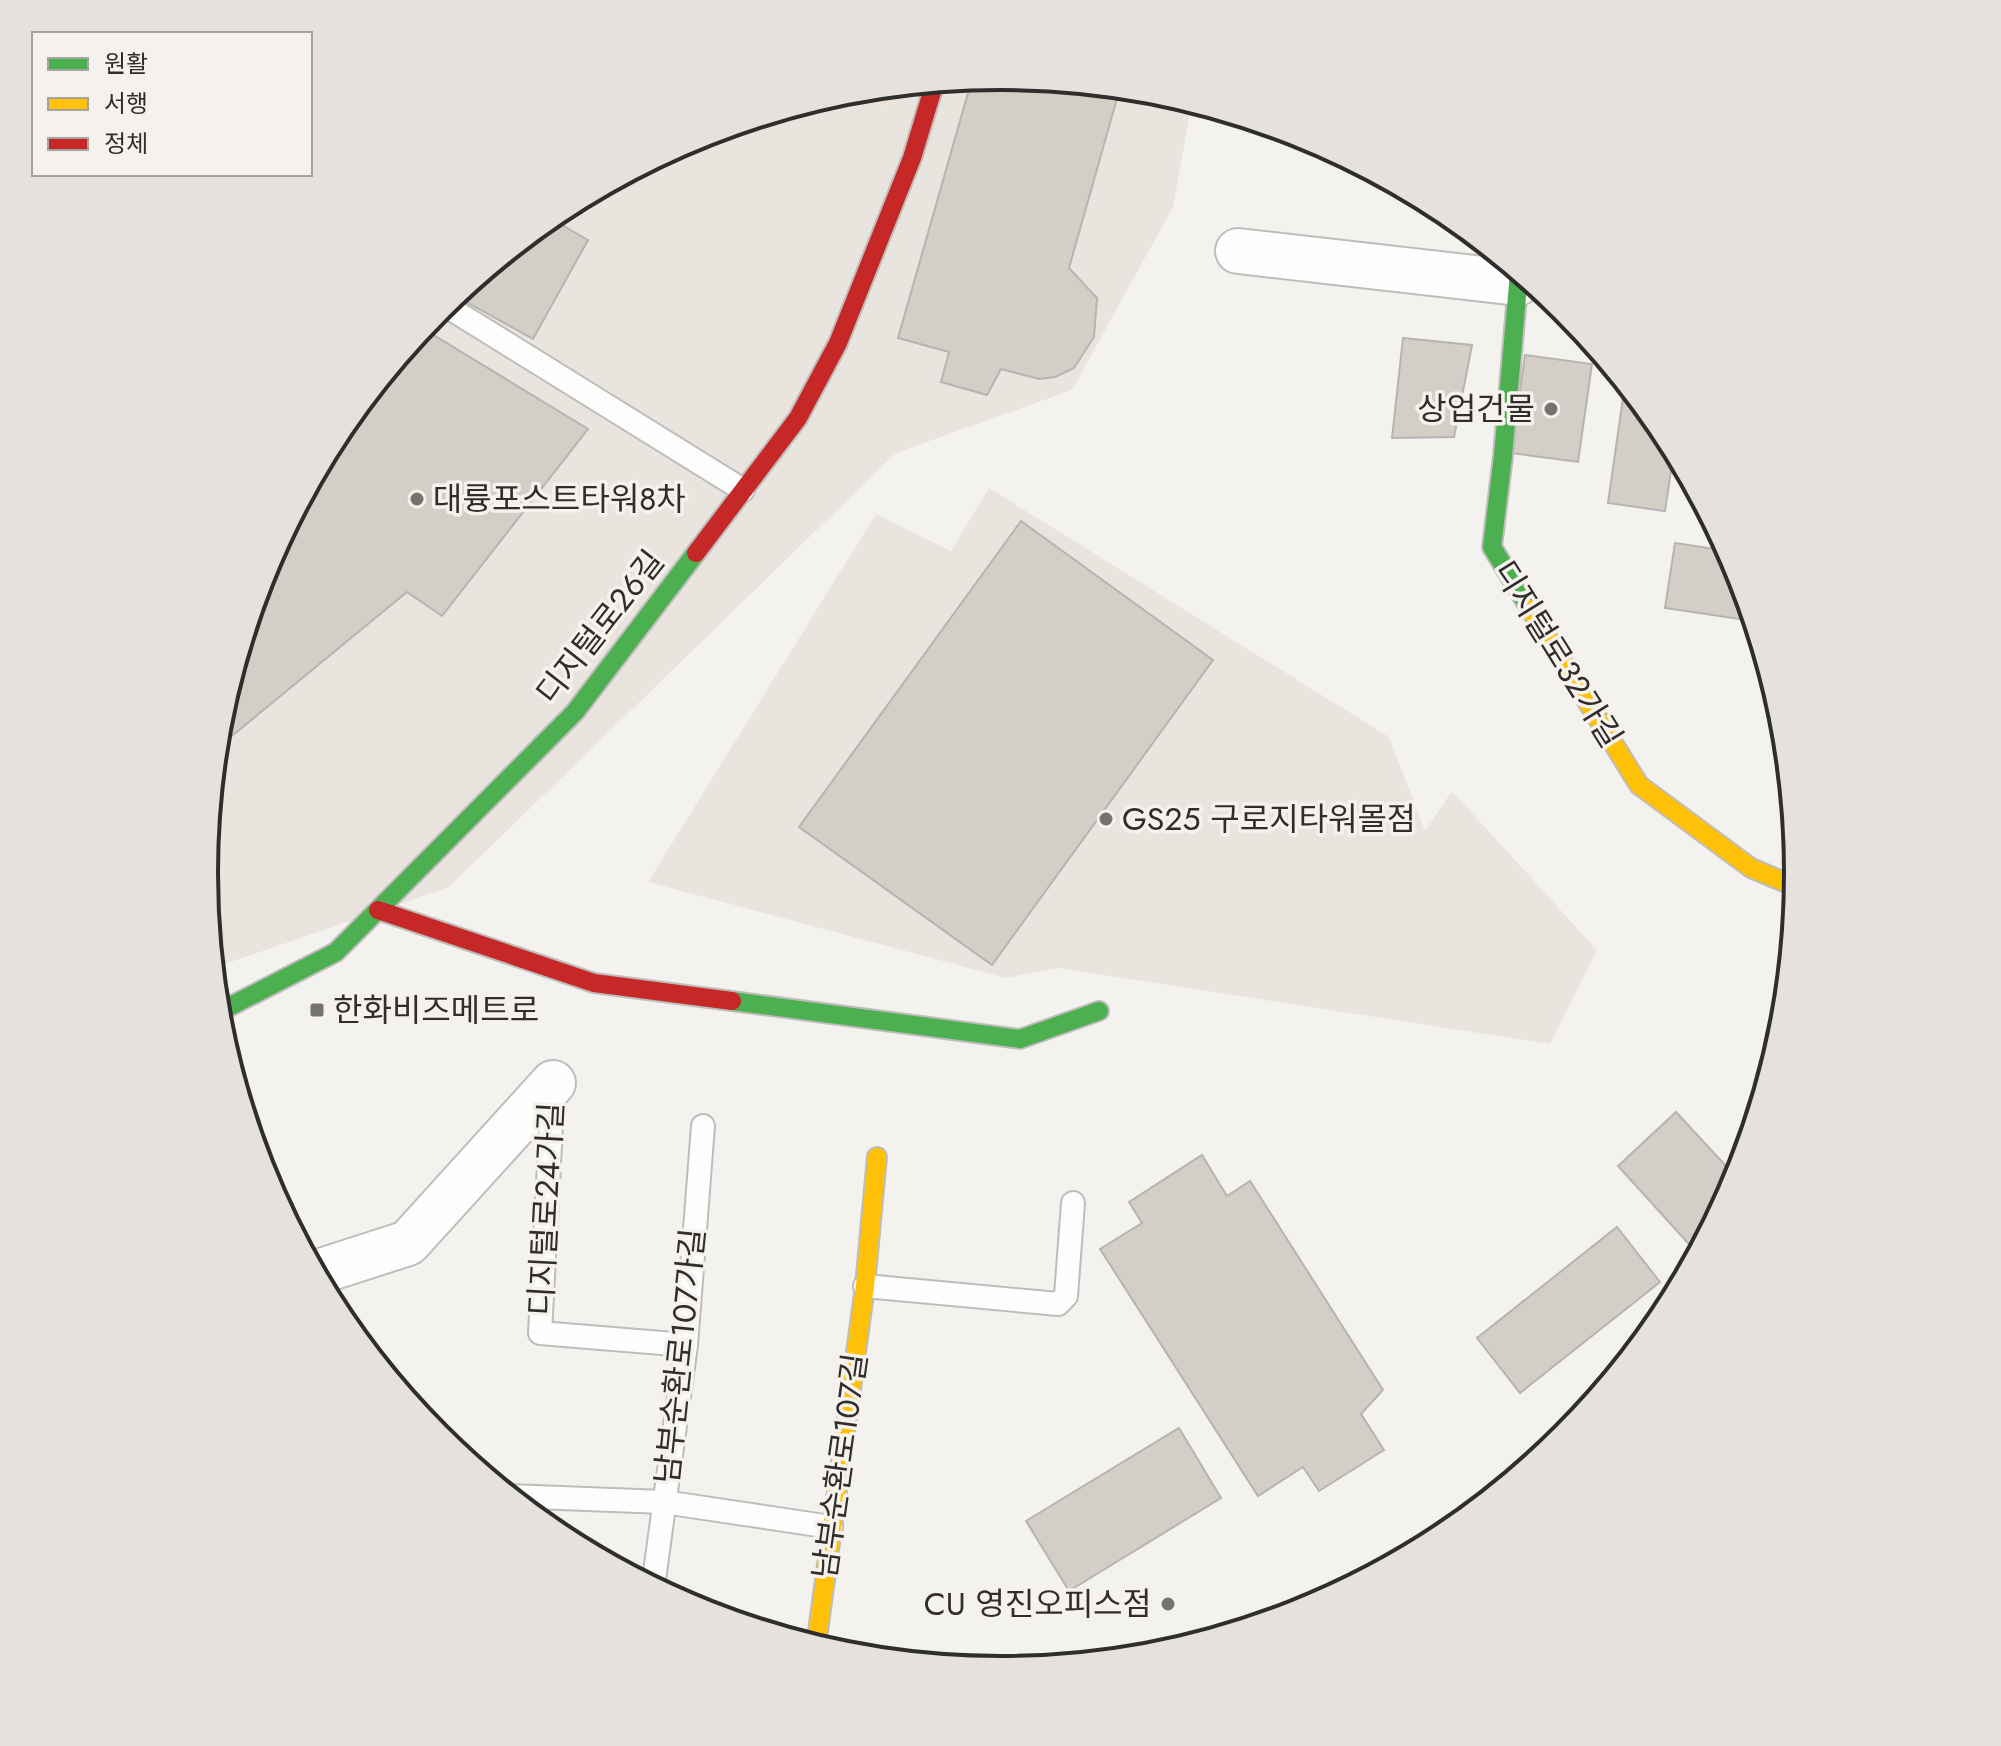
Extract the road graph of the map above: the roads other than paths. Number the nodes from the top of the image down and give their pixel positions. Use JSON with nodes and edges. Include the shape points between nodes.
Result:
{"nodes":[{"id":1,"x":931,"y":94,"type":"edge"},
{"id":2,"x":1238,"y":251,"type":"dead end"},
{"id":3,"x":1508,"y":277,"type":"edge"},
{"id":4,"x":1517,"y":284,"type":"edge"},
{"id":5,"x":455,"y":311,"type":"edge"},
{"id":6,"x":743,"y":490,"type":"junction"},
{"id":7,"x":1784,"y":882,"type":"edge"},
{"id":8,"x":378,"y":910,"type":"junction"},
{"id":9,"x":230,"y":1007,"type":"edge"},
{"id":10,"x":1099,"y":1011,"type":"dead end"},
{"id":11,"x":553,"y":1083,"type":"joint"},
{"id":12,"x":703,"y":1126,"type":"dead end"},
{"id":13,"x":877,"y":1157,"type":"dead end"},
{"id":14,"x":1073,"y":1203,"type":"dead end"},
{"id":15,"x":325,"y":1270,"type":"edge"},
{"id":16,"x":865,"y":1286,"type":"junction"},
{"id":17,"x":686,"y":1345,"type":"junction"},
{"id":18,"x":528,"y":1497,"type":"edge"},
{"id":19,"x":664,"y":1502,"type":"junction"},
{"id":20,"x":831,"y":1527,"type":"junction"},
{"id":21,"x":655,"y":1575,"type":"edge"},
{"id":22,"x":818,"y":1634,"type":"edge"}],
"edges":[{"from":1,"to":6,"type":"street","name":"디지털로26길","via":[[912,158],[838,343],[798,418]]},
{"from":2,"to":3,"type":"street","name":"디지털로32가길"},
{"from":4,"to":7,"type":"street","name":"디지털로32가길","via":[[1492,547],[1639,785],[1751,868]]},
{"from":5,"to":6,"type":"lane"},
{"from":6,"to":8,"type":"street","name":"디지털로26길","via":[[575,712]]},
{"from":8,"to":9,"type":"street","name":"디지털로26길","via":[[336,952]]},
{"from":8,"to":10,"type":"street","via":[[594,983],[1020,1039]]},
{"from":11,"to":15,"type":"street","via":[[408,1243]]},
{"from":11,"to":17,"type":"lane","name":"디지털로24가길","via":[[540,1333]]},
{"from":12,"to":17,"type":"lane","name":"남부순환로107가길"},
{"from":13,"to":16,"type":"street","name":"남부순환로107길"},
{"from":14,"to":16,"type":"lane","via":[[1066,1296],[1058,1304]]},
{"from":16,"to":20,"type":"street","name":"남부순환로107길"},
{"from":17,"to":19,"type":"lane","name":"남부순환로107가길"},
{"from":18,"to":19,"type":"lane"},
{"from":19,"to":20,"type":"lane"},
{"from":19,"to":21,"type":"lane","name":"남부순환로107가길"},
{"from":20,"to":22,"type":"street","name":"남부순환로107길"}]}
